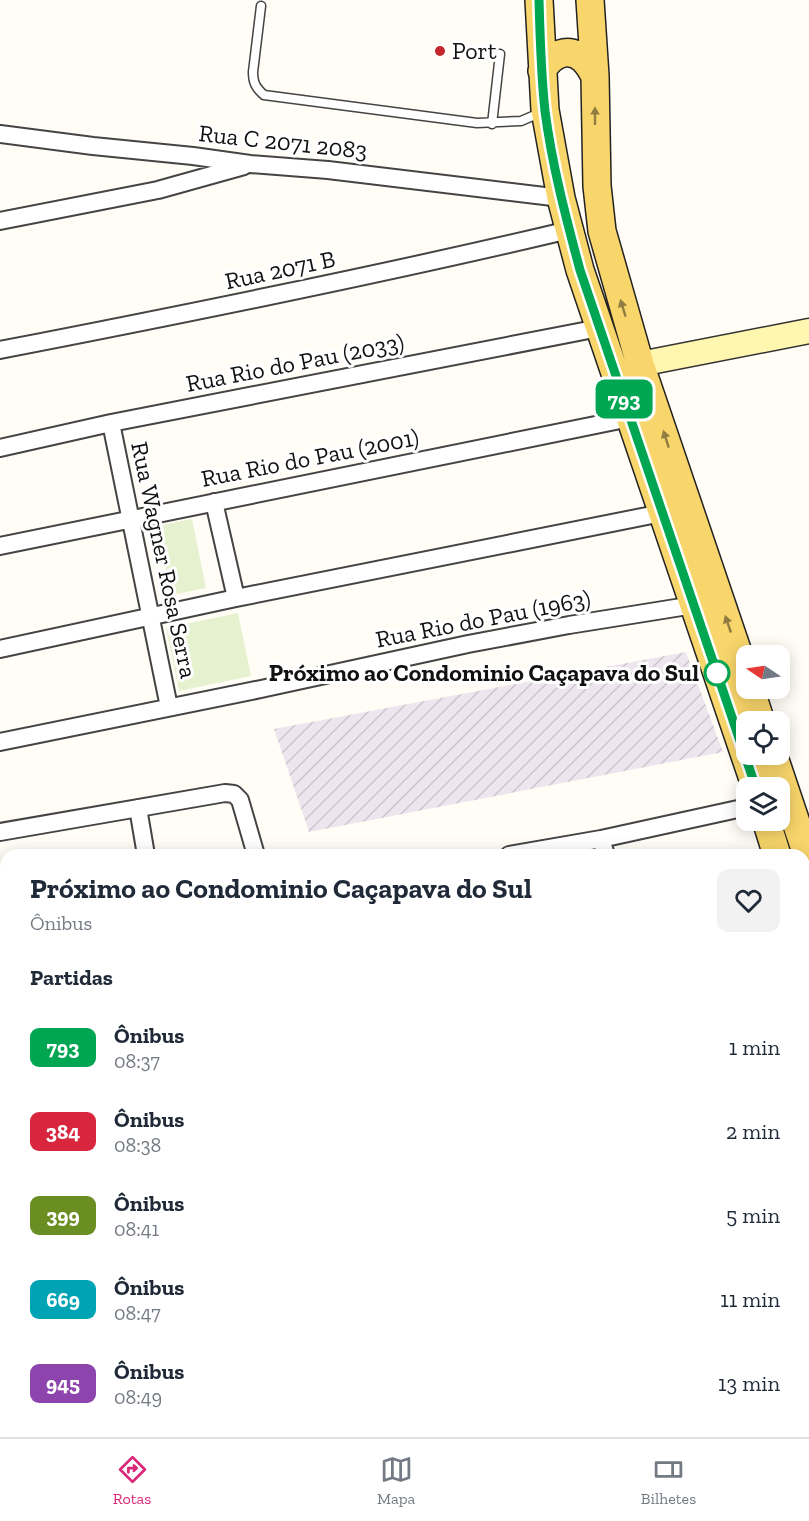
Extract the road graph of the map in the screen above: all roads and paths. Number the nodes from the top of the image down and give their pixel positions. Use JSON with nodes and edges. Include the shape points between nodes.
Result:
{"nodes":[{"id":1,"x":539,"y":0,"type":"edge"},
{"id":2,"x":590,"y":0,"type":"edge"},
{"id":3,"x":261,"y":6,"type":"dead end"},
{"id":4,"x":500,"y":54,"type":"dead end"},
{"id":5,"x":542,"y":71,"type":"junction"},
{"id":6,"x":595,"y":76,"type":"junction"},
{"id":7,"x":545,"y":110,"type":"junction"},
{"id":8,"x":492,"y":124,"type":"junction"},
{"id":9,"x":0,"y":134,"type":"edge"},
{"id":10,"x":250,"y":164,"type":"junction"},
{"id":11,"x":561,"y":198,"type":"junction"},
{"id":12,"x":0,"y":222,"type":"edge"},
{"id":13,"x":569,"y":230,"type":"junction"},
{"id":14,"x":809,"y":331,"type":"edge"},
{"id":15,"x":602,"y":336,"type":"junction"},
{"id":16,"x":0,"y":350,"type":"edge"},
{"id":17,"x":640,"y":364,"type":"junction"},
{"id":18,"x":630,"y":418,"type":"junction"},
{"id":19,"x":111,"y":423,"type":"junction"},
{"id":20,"x":0,"y":448,"type":"edge"},
{"id":21,"x":214,"y":502,"type":"junction"},
{"id":22,"x":662,"y":513,"type":"junction"},
{"id":23,"x":130,"y":519,"type":"junction"},
{"id":24,"x":0,"y":546,"type":"edge"},
{"id":25,"x":236,"y":598,"type":"junction"},
{"id":26,"x":694,"y":605,"type":"junction"},
{"id":27,"x":150,"y":618,"type":"junction"},
{"id":28,"x":736,"y":648,"type":"edge"},
{"id":29,"x":0,"y":649,"type":"edge"},
{"id":30,"x":169,"y":706,"type":"junction"},
{"id":31,"x":0,"y":742,"type":"edge"},
{"id":32,"x":778,"y":765,"type":"edge"},
{"id":33,"x":752,"y":777,"type":"edge"},
{"id":34,"x":138,"y":808,"type":"junction"},
{"id":35,"x":736,"y":810,"type":"edge"},
{"id":36,"x":801,"y":813,"type":"edge"},
{"id":37,"x":769,"y":831,"type":"edge"},
{"id":38,"x":0,"y":832,"type":"edge"},
{"id":39,"x":603,"y":847,"type":"edge"},
{"id":40,"x":145,"y":849,"type":"edge"},
{"id":41,"x":254,"y":849,"type":"edge"},
{"id":42,"x":580,"y":849,"type":"edge"},
{"id":43,"x":775,"y":849,"type":"edge"},
{"id":44,"x":807,"y":849,"type":"edge"}],
"edges":[{"from":1,"to":5,"type":"main road"},
{"from":2,"to":6,"type":"main road"},
{"from":3,"to":8,"type":"lane","via":[[253,72],[254,82],[264,95]]},
{"from":4,"to":8,"type":"lane"},
{"from":5,"to":6,"type":"main road","via":[[555,55],[566,52],[585,61]]},
{"from":5,"to":7,"type":"main road"},
{"from":17,"to":6,"type":"main road","one_way":true,"via":[[602,231]]},
{"from":7,"to":8,"type":"lane","via":[[521,121]]},
{"from":7,"to":11,"type":"main road"},
{"from":9,"to":10,"type":"street","name":"Rua C 2071 2083"},
{"from":10,"to":11,"type":"street","name":"Rua C 2071 2083"},
{"from":10,"to":12,"type":"street","via":[[158,190]]},
{"from":11,"to":13,"type":"main road"},
{"from":13,"to":15,"type":"main road"},
{"from":13,"to":16,"type":"street","name":"Rua 2071 B","via":[[300,291]]},
{"from":14,"to":17,"type":"street"},
{"from":15,"to":17,"type":"main road","via":[[619,354]]},
{"from":15,"to":18,"type":"main road"},
{"from":15,"to":19,"type":"street","name":"Rua Rio do Pau (2033)"},
{"from":28,"to":17,"type":"main road","one_way":true},
{"from":18,"to":21,"type":"street","name":"Rua Rio do Pau (2001)"},
{"from":18,"to":22,"type":"main road"},
{"from":19,"to":20,"type":"street","name":"Rua Rio do Pau (2033)"},
{"from":19,"to":23,"type":"street","name":"Rua Wagner Rosa Serra"},
{"from":21,"to":23,"type":"street","name":"Rua Rio do Pau (2001)"},
{"from":21,"to":25,"type":"street"},
{"from":22,"to":25,"type":"street"},
{"from":22,"to":26,"type":"main road"},
{"from":23,"to":24,"type":"street","name":"Rua Rio do Pau (2001)"},
{"from":23,"to":27,"type":"street","name":"Rua Wagner Rosa Serra"},
{"from":25,"to":27,"type":"street"},
{"from":26,"to":30,"type":"street","name":"Rua Rio do Pau (1963)","via":[[468,644]]},
{"from":26,"to":33,"type":"main road"},
{"from":27,"to":29,"type":"street"},
{"from":27,"to":30,"type":"street","name":"Rua Wagner Rosa Serra"},
{"from":30,"to":31,"type":"street","name":"Rua Rio do Pau (1963)"},
{"from":32,"to":36,"type":"main road"},
{"from":34,"to":38,"type":"street"},
{"from":34,"to":40,"type":"street"},
{"from":34,"to":41,"type":"street","via":[[234,794],[240,800]]},
{"from":35,"to":39,"type":"street"},
{"from":36,"to":44,"type":"main road"},
{"from":37,"to":43,"type":"main road"},
{"from":39,"to":42,"type":"street"}]}
